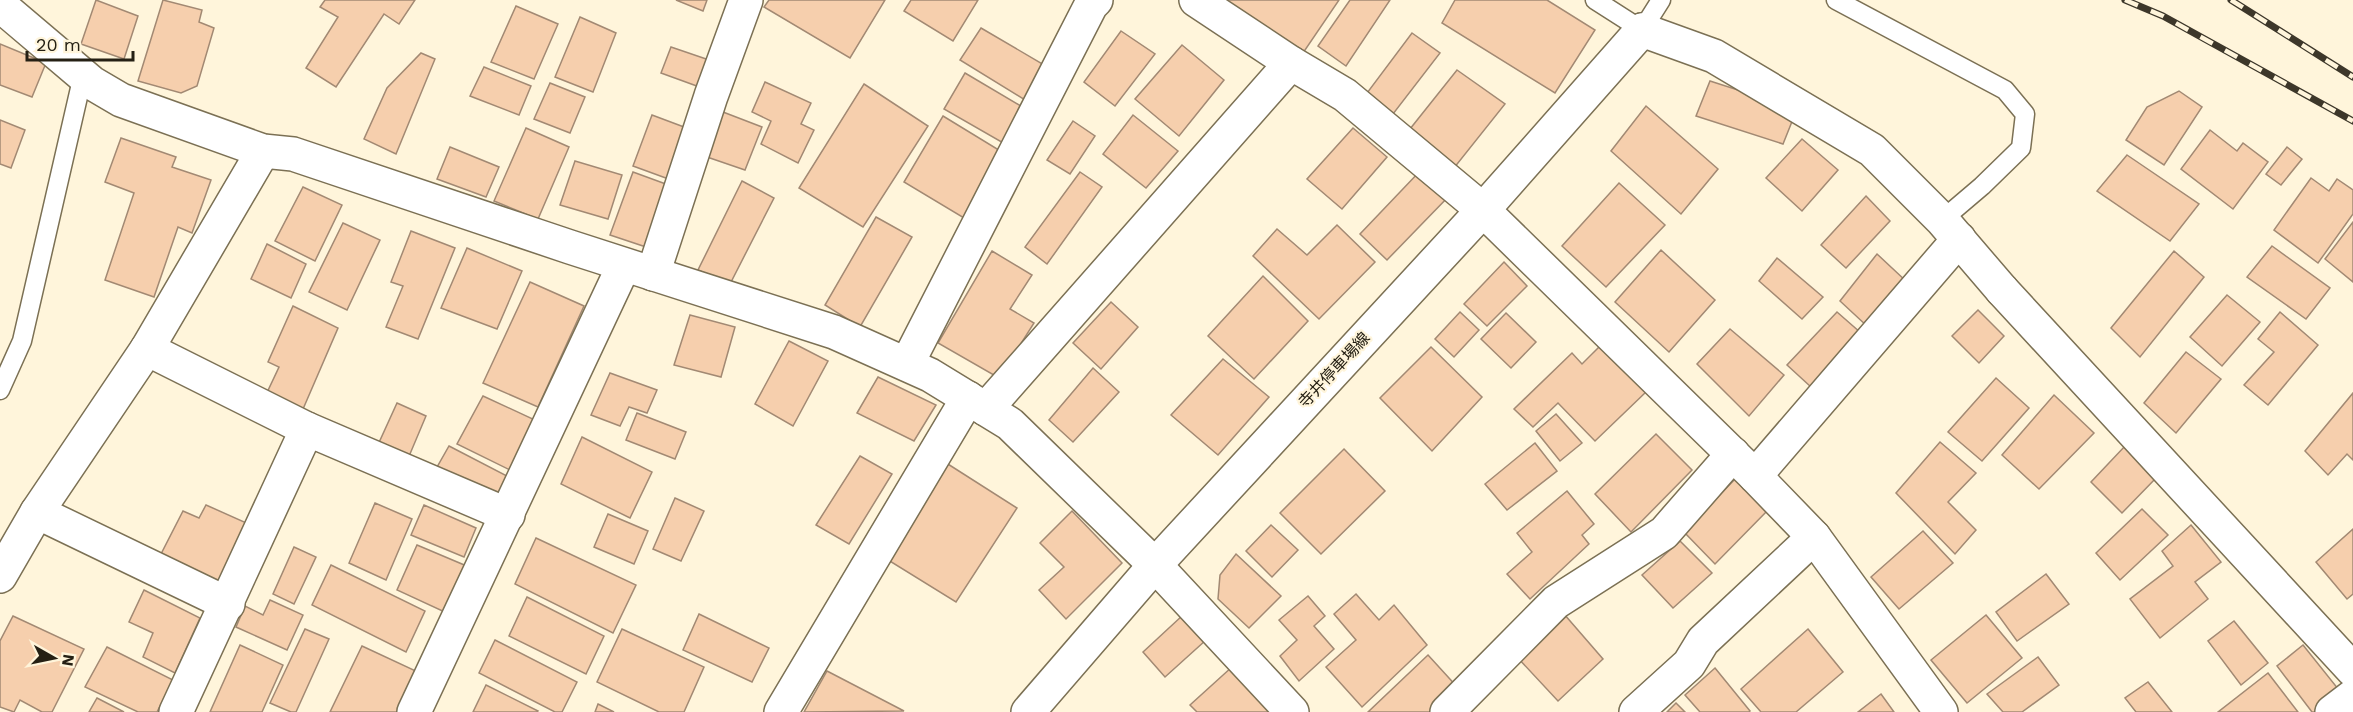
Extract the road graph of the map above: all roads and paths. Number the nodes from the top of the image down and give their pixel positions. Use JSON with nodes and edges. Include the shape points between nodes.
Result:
{"nodes":[{"id":1,"x":746,"y":0,"type":"edge"},
{"id":2,"x":1196,"y":0,"type":"edge"},
{"id":3,"x":1595,"y":0,"type":"edge"},
{"id":4,"x":1661,"y":0,"type":"edge"},
{"id":5,"x":1836,"y":0,"type":"edge"},
{"id":6,"x":1089,"y":2,"type":"edge"},
{"id":7,"x":0,"y":4,"type":"edge"},
{"id":8,"x":1642,"y":30,"type":"junction"},
{"id":9,"x":1291,"y":63,"type":"junction"},
{"id":10,"x":83,"y":75,"type":"junction"},
{"id":11,"x":263,"y":151,"type":"junction"},
{"id":12,"x":1483,"y":210,"type":"junction"},
{"id":13,"x":1951,"y":230,"type":"junction"},
{"id":14,"x":639,"y":270,"type":"junction"},
{"id":15,"x":147,"y":349,"type":"junction"},
{"id":16,"x":907,"y":364,"type":"junction"},
{"id":17,"x":0,"y":390,"type":"edge"},
{"id":18,"x":977,"y":404,"type":"junction"},
{"id":19,"x":307,"y":429,"type":"junction"},
{"id":20,"x":1744,"y":465,"type":"junction"},
{"id":21,"x":37,"y":512,"type":"junction"},
{"id":22,"x":508,"y":515,"type":"junction"},
{"id":23,"x":1814,"y":537,"type":"junction"},
{"id":24,"x":1155,"y":565,"type":"junction"},
{"id":25,"x":0,"y":576,"type":"edge"},
{"id":26,"x":228,"y":604,"type":"junction"},
{"id":27,"x":2353,"y":669,"type":"edge"},
{"id":28,"x":2353,"y":696,"type":"edge"},
{"id":29,"x":176,"y":712,"type":"edge"},
{"id":30,"x":414,"y":712,"type":"edge"},
{"id":31,"x":781,"y":712,"type":"edge"},
{"id":32,"x":1028,"y":712,"type":"edge"},
{"id":33,"x":1292,"y":712,"type":"edge"},
{"id":34,"x":1447,"y":712,"type":"edge"},
{"id":35,"x":1636,"y":712,"type":"edge"},
{"id":36,"x":1941,"y":712,"type":"edge"},
{"id":37,"x":2332,"y":712,"type":"edge"}],
"edges":[{"from":1,"to":14,"type":"street"},
{"from":2,"to":9,"type":"street"},
{"from":3,"to":8,"type":"lane"},
{"from":4,"to":8,"type":"lane"},
{"from":5,"to":13,"type":"lane","via":[[2005,90],[2025,114],[2021,148],[1982,186]]},
{"from":6,"to":16,"type":"street"},
{"from":7,"to":10,"type":"street"},
{"from":8,"to":12,"type":"street","name":"寺井停車場線"},
{"from":8,"to":13,"type":"street","via":[[1714,56],[1872,150]]},
{"from":9,"to":12,"type":"street","via":[[1345,95]]},
{"from":9,"to":18,"type":"street"},
{"from":10,"to":11,"type":"street","via":[[121,100]]},
{"from":10,"to":17,"type":"lane","via":[[22,341]]},
{"from":11,"to":14,"type":"street","via":[[293,154]]},
{"from":11,"to":15,"type":"street"},
{"from":12,"to":20,"type":"street"},
{"from":12,"to":24,"type":"street","name":"寺井停車場線"},
{"from":13,"to":20,"type":"street"},
{"from":13,"to":27,"type":"street"},
{"from":14,"to":16,"type":"street","via":[[834,332]]},
{"from":14,"to":22,"type":"street"},
{"from":15,"to":19,"type":"street"},
{"from":15,"to":21,"type":"street"},
{"from":16,"to":18,"type":"street"},
{"from":18,"to":24,"type":"street","via":[[1010,424]]},
{"from":18,"to":31,"type":"street"},
{"from":19,"to":22,"type":"street"},
{"from":19,"to":26,"type":"street"},
{"from":20,"to":23,"type":"street"},
{"from":20,"to":34,"type":"street","via":[[1664,533],[1556,602]]},
{"from":21,"to":25,"type":"street"},
{"from":21,"to":26,"type":"street"},
{"from":22,"to":30,"type":"street"},
{"from":23,"to":35,"type":"street","via":[[1703,641],[1689,664]]},
{"from":23,"to":36,"type":"street"},
{"from":24,"to":32,"type":"street","name":"寺井停車場線"},
{"from":24,"to":33,"type":"street"},
{"from":26,"to":29,"type":"street"},
{"from":28,"to":37,"type":"street"}]}
